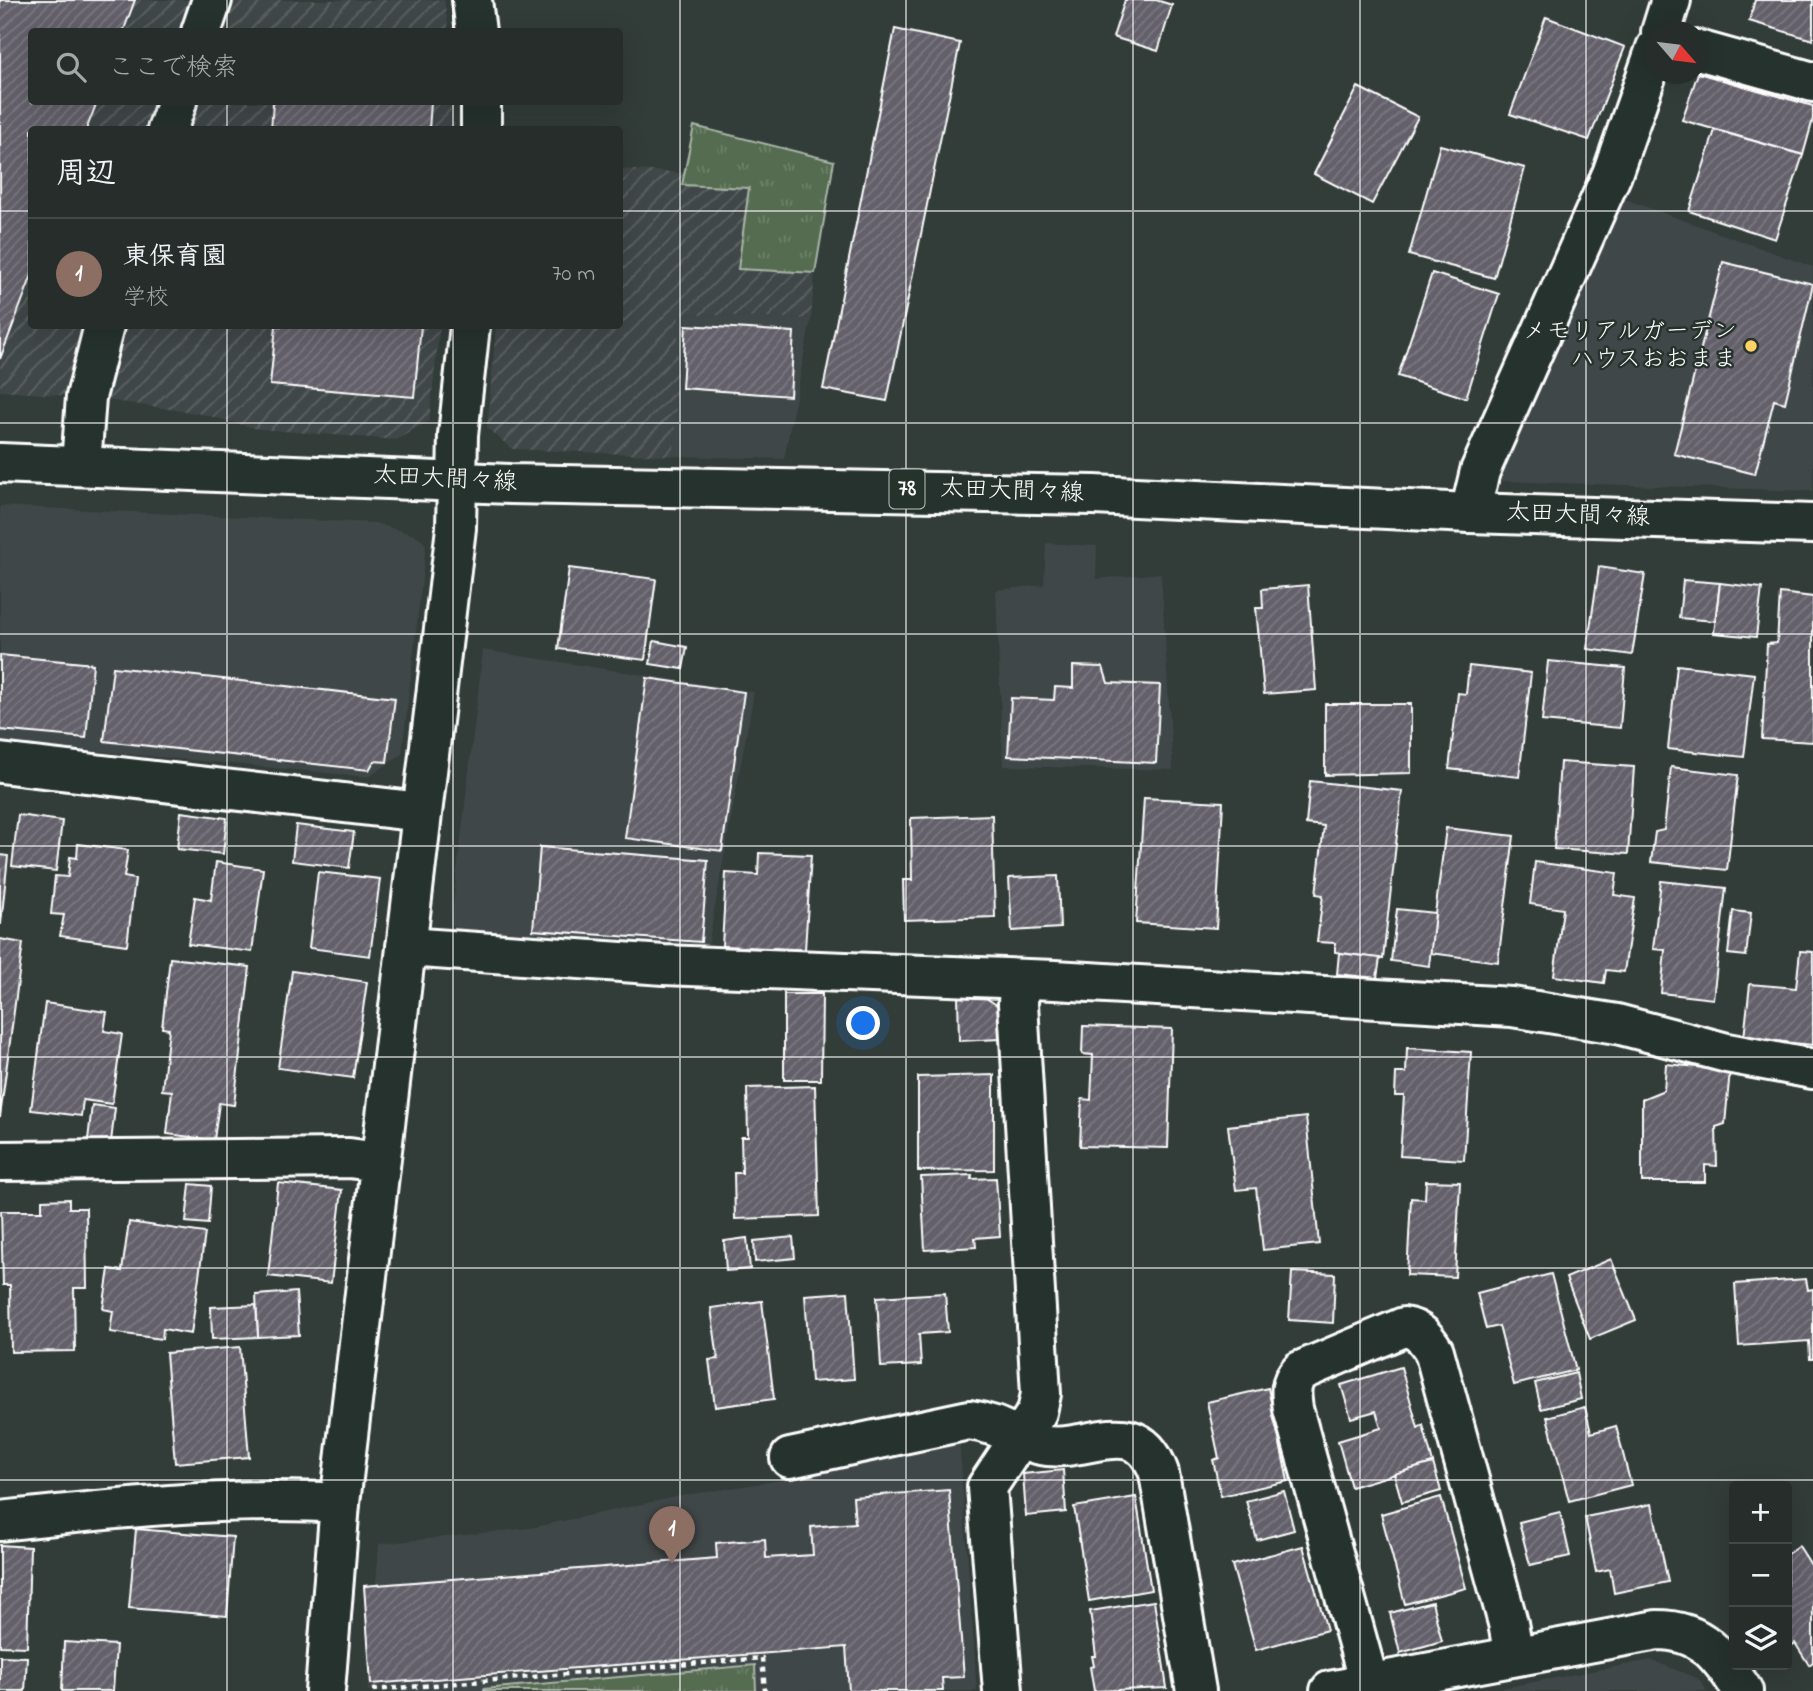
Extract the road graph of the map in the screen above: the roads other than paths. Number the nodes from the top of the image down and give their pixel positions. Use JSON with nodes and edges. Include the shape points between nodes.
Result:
{"nodes":[{"id":1,"x":212,"y":0,"type":"edge"},
{"id":2,"x":472,"y":0,"type":"edge"},
{"id":3,"x":1671,"y":0,"type":"edge"},
{"id":4,"x":1664,"y":21,"type":"edge"},
{"id":5,"x":202,"y":28,"type":"edge"},
{"id":6,"x":476,"y":28,"type":"edge"},
{"id":7,"x":1708,"y":53,"type":"edge"},
{"id":8,"x":1645,"y":80,"type":"edge"},
{"id":9,"x":1813,"y":82,"type":"edge"},
{"id":10,"x":176,"y":105,"type":"edge"},
{"id":11,"x":481,"y":105,"type":"edge"},
{"id":12,"x":168,"y":126,"type":"edge"},
{"id":13,"x":481,"y":126,"type":"edge"},
{"id":14,"x":103,"y":329,"type":"edge"},
{"id":15,"x":470,"y":329,"type":"edge"},
{"id":16,"x":0,"y":463,"type":"edge"},
{"id":17,"x":81,"y":465,"type":"junction"},
{"id":18,"x":457,"y":481,"type":"junction"},
{"id":19,"x":1470,"y":513,"type":"junction"},
{"id":20,"x":1813,"y":524,"type":"edge"},
{"id":21,"x":0,"y":763,"type":"edge"},
{"id":22,"x":421,"y":812,"type":"junction"},
{"id":23,"x":406,"y":947,"type":"junction"},
{"id":24,"x":1019,"y":980,"type":"junction"},
{"id":25,"x":1813,"y":1069,"type":"edge"},
{"id":26,"x":0,"y":1161,"type":"edge"},
{"id":27,"x":379,"y":1162,"type":"junction"},
{"id":28,"x":1023,"y":1436,"type":"junction"},
{"id":29,"x":790,"y":1458,"type":"dead end"},
{"id":30,"x":340,"y":1503,"type":"junction"},
{"id":31,"x":0,"y":1521,"type":"edge"},
{"id":32,"x":1514,"y":1656,"type":"junction"},
{"id":33,"x":1369,"y":1683,"type":"junction"},
{"id":34,"x":325,"y":1691,"type":"edge"},
{"id":35,"x":1003,"y":1691,"type":"edge"},
{"id":36,"x":1196,"y":1691,"type":"edge"},
{"id":37,"x":1329,"y":1691,"type":"edge"},
{"id":38,"x":1743,"y":1691,"type":"edge"}],
"edges":[{"from":1,"to":5,"type":"street"},
{"from":2,"to":6,"type":"street"},
{"from":3,"to":4,"type":"street"},
{"from":7,"to":9,"type":"street"},
{"from":8,"to":19,"type":"street","via":[[1612,174],[1480,471]]},
{"from":10,"to":12,"type":"street"},
{"from":11,"to":13,"type":"street"},
{"from":14,"to":17,"type":"street","via":[[86,397]]},
{"from":15,"to":18,"type":"street"},
{"from":16,"to":17,"type":"street","name":"太田大間々線","number":"78"},
{"from":17,"to":18,"type":"street","name":"太田大間々線","number":"78"},
{"from":18,"to":19,"type":"street","name":"太田大間々線","number":"78","via":[[1094,495]]},
{"from":18,"to":22,"type":"street","via":[[456,528]]},
{"from":19,"to":20,"type":"street","name":"太田大間々線","number":"78"},
{"from":21,"to":22,"type":"street"},
{"from":22,"to":23,"type":"street"},
{"from":23,"to":24,"type":"street","via":[[651,964]]},
{"from":23,"to":27,"type":"street"},
{"from":24,"to":25,"type":"street","via":[[1512,1007],[1617,1024],[1727,1053]]},
{"from":24,"to":28,"type":"street","via":[[1041,1394]]},
{"from":26,"to":27,"type":"street","via":[[349,1158]]},
{"from":27,"to":30,"type":"street"},
{"from":28,"to":29,"type":"street","via":[[969,1420]]},
{"from":28,"to":35,"type":"street","via":[[987,1487]]},
{"from":28,"to":36,"type":"street","via":[[1058,1448],[1130,1439],[1153,1457]]},
{"from":30,"to":31,"type":"street","via":[[239,1503]]},
{"from":30,"to":34,"type":"street"},
{"from":32,"to":33,"type":"street"},
{"from":32,"to":33,"type":"street","via":[[1434,1350],[1426,1337],[1404,1327],[1300,1371],[1290,1389]]},
{"from":32,"to":38,"type":"street","via":[[1674,1630],[1701,1639],[1713,1649]]},
{"from":33,"to":37,"type":"street"}]}
